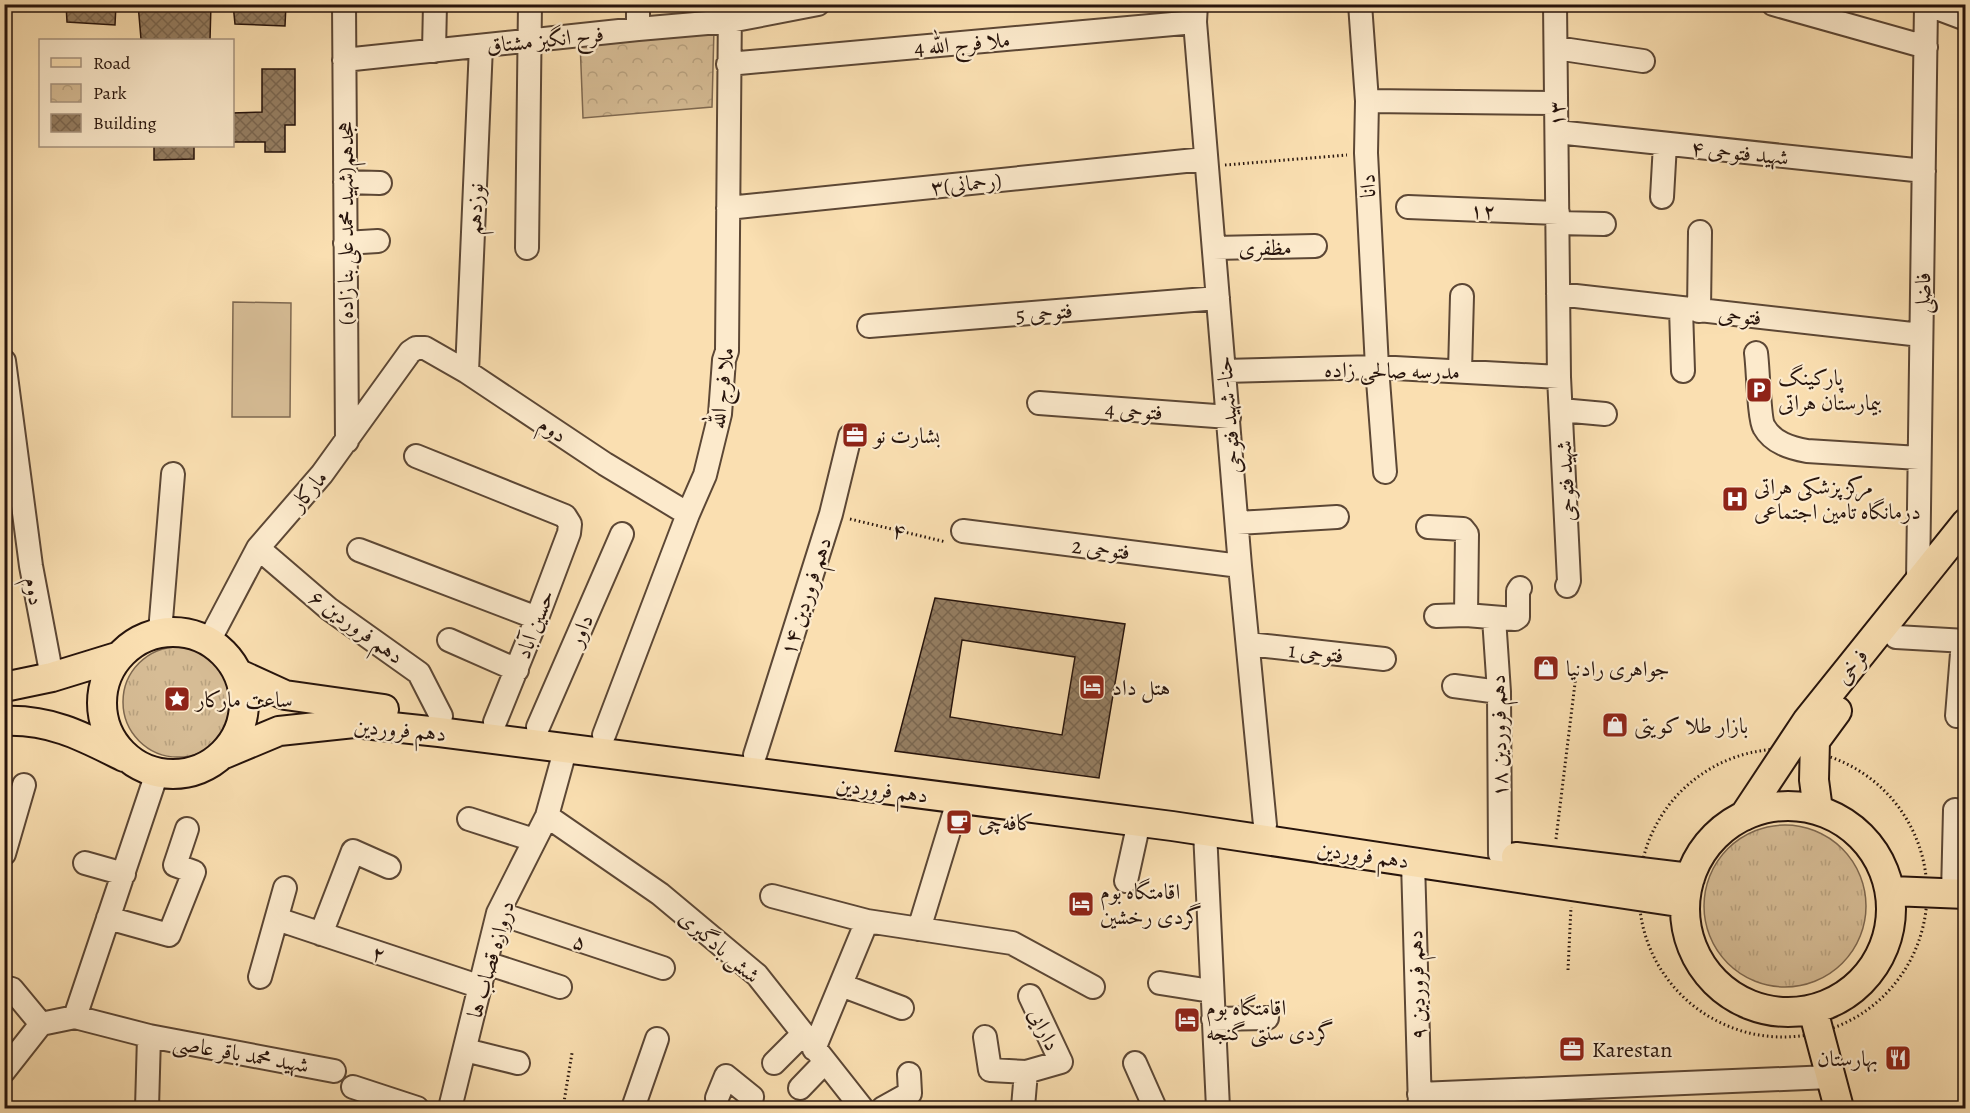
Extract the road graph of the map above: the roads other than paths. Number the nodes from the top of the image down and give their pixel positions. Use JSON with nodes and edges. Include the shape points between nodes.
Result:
{"nodes":[{"id":1,"x":344,"y":4,"type":"edge"},
{"id":2,"x":435,"y":4,"type":"edge"},
{"id":3,"x":530,"y":4,"type":"edge"},
{"id":4,"x":638,"y":4,"type":"edge"},
{"id":5,"x":818,"y":4,"type":"edge"},
{"id":6,"x":1360,"y":4,"type":"edge"},
{"id":7,"x":1555,"y":4,"type":"edge"},
{"id":8,"x":1773,"y":4,"type":"edge"},
{"id":9,"x":1926,"y":5,"type":"edge"},
{"id":10,"x":730,"y":13,"type":"edge"},
{"id":11,"x":1195,"y":14,"type":"edge"},
{"id":12,"x":1965,"y":19,"type":"edge"},
{"id":13,"x":638,"y":29,"type":"junction"},
{"id":14,"x":531,"y":40,"type":"junction"},
{"id":15,"x":481,"y":46,"type":"junction"},
{"id":16,"x":1926,"y":47,"type":"junction"},
{"id":17,"x":1556,"y":48,"type":"junction"},
{"id":18,"x":435,"y":51,"type":"junction"},
{"id":19,"x":344,"y":60,"type":"junction"},
{"id":20,"x":1643,"y":61,"type":"dead end"},
{"id":21,"x":728,"y":64,"type":"junction"},
{"id":22,"x":1367,"y":101,"type":"junction"},
{"id":23,"x":1556,"y":103,"type":"junction"},
{"id":24,"x":1557,"y":132,"type":"junction"},
{"id":25,"x":1665,"y":144,"type":"junction"},
{"id":26,"x":1205,"y":163,"type":"junction"},
{"id":27,"x":1924,"y":171,"type":"junction"},
{"id":28,"x":345,"y":182,"type":"junction"},
{"id":29,"x":380,"y":183,"type":"dead end"},
{"id":30,"x":1662,"y":197,"type":"dead end"},
{"id":31,"x":1408,"y":207,"type":"dead end"},
{"id":32,"x":728,"y":208,"type":"junction"},
{"id":33,"x":1558,"y":218,"type":"junction"},
{"id":34,"x":1604,"y":224,"type":"dead end"},
{"id":35,"x":1700,"y":232,"type":"dead end"},
{"id":36,"x":378,"y":240,"type":"dead end"},
{"id":37,"x":345,"y":243,"type":"junction"},
{"id":38,"x":1315,"y":246,"type":"dead end"},
{"id":39,"x":527,"y":248,"type":"dead end"},
{"id":40,"x":1214,"y":248,"type":"junction"},
{"id":41,"x":1558,"y":294,"type":"junction"},
{"id":42,"x":1462,"y":296,"type":"dead end"},
{"id":43,"x":1218,"y":298,"type":"junction"},
{"id":44,"x":1690,"y":310,"type":"junction"},
{"id":45,"x":869,"y":326,"type":"dead end"},
{"id":46,"x":1921,"y":335,"type":"junction"},
{"id":47,"x":416,"y":348,"type":"joint"},
{"id":48,"x":1756,"y":353,"type":"dead end"},
{"id":49,"x":4,"y":361,"type":"edge"},
{"id":50,"x":1377,"y":367,"type":"junction"},
{"id":51,"x":1224,"y":370,"type":"junction"},
{"id":52,"x":1460,"y":371,"type":"junction"},
{"id":53,"x":1683,"y":371,"type":"dead end"},
{"id":54,"x":467,"y":372,"type":"junction"},
{"id":55,"x":1559,"y":377,"type":"junction"},
{"id":56,"x":1039,"y":403,"type":"dead end"},
{"id":57,"x":1561,"y":410,"type":"junction"},
{"id":58,"x":1605,"y":414,"type":"dead end"},
{"id":59,"x":1228,"y":417,"type":"junction"},
{"id":60,"x":850,"y":436,"type":"dead end"},
{"id":61,"x":347,"y":441,"type":"junction"},
{"id":62,"x":417,"y":456,"type":"dead end"},
{"id":63,"x":1919,"y":458,"type":"junction"},
{"id":64,"x":1385,"y":472,"type":"dead end"},
{"id":65,"x":173,"y":474,"type":"dead end"},
{"id":66,"x":688,"y":514,"type":"junction"},
{"id":67,"x":1337,"y":517,"type":"dead end"},
{"id":68,"x":1237,"y":522,"type":"junction"},
{"id":69,"x":1965,"y":523,"type":"edge"},
{"id":70,"x":1428,"y":527,"type":"dead end"},
{"id":71,"x":963,"y":531,"type":"road end"},
{"id":72,"x":622,"y":534,"type":"dead end"},
{"id":73,"x":258,"y":548,"type":"junction"},
{"id":74,"x":1965,"y":549,"type":"edge"},
{"id":75,"x":359,"y":550,"type":"dead end"},
{"id":76,"x":1240,"y":566,"type":"junction"},
{"id":77,"x":1918,"y":581,"type":"junction"},
{"id":78,"x":1568,"y":586,"type":"dead end"},
{"id":79,"x":1520,"y":588,"type":"dead end"},
{"id":80,"x":1466,"y":615,"type":"junction"},
{"id":81,"x":1436,"y":616,"type":"dead end"},
{"id":82,"x":537,"y":618,"type":"junction"},
{"id":83,"x":1494,"y":618,"type":"junction"},
{"id":84,"x":160,"y":632,"type":"junction"},
{"id":85,"x":1896,"y":637,"type":"junction"},
{"id":86,"x":210,"y":639,"type":"junction"},
{"id":87,"x":449,"y":640,"type":"dead end"},
{"id":88,"x":1964,"y":641,"type":"edge"},
{"id":89,"x":1248,"y":644,"type":"junction"},
{"id":90,"x":117,"y":657,"type":"junction"},
{"id":91,"x":1384,"y":659,"type":"dead end"},
{"id":92,"x":517,"y":669,"type":"junction"},
{"id":93,"x":239,"y":674,"type":"junction"},
{"id":94,"x":51,"y":677,"type":"junction"},
{"id":95,"x":1454,"y":686,"type":"dead end"},
{"id":96,"x":4,"y":687,"type":"edge"},
{"id":97,"x":1499,"y":692,"type":"junction"},
{"id":98,"x":441,"y":716,"type":"junction"},
{"id":99,"x":1957,"y":716,"type":"dead end"},
{"id":100,"x":4,"y":721,"type":"edge"},
{"id":101,"x":495,"y":722,"type":"junction"},
{"id":102,"x":538,"y":727,"type":"junction"},
{"id":103,"x":604,"y":735,"type":"junction"},
{"id":104,"x":566,"y":747,"type":"junction"},
{"id":105,"x":1802,"y":749,"type":"junction"},
{"id":106,"x":224,"y":754,"type":"junction"},
{"id":107,"x":755,"y":754,"type":"junction"},
{"id":108,"x":127,"y":759,"type":"junction"},
{"id":109,"x":157,"y":773,"type":"junction"},
{"id":110,"x":24,"y":785,"type":"dead end"},
{"id":111,"x":959,"y":798,"type":"junction"},
{"id":112,"x":1818,"y":810,"type":"junction"},
{"id":113,"x":1955,"y":810,"type":"dead end"},
{"id":114,"x":547,"y":816,"type":"junction"},
{"id":115,"x":1744,"y":816,"type":"junction"},
{"id":116,"x":470,"y":819,"type":"dead end"},
{"id":117,"x":1139,"y":822,"type":"junction"},
{"id":118,"x":1265,"y":825,"type":"junction"},
{"id":119,"x":187,"y":829,"type":"dead end"},
{"id":120,"x":1204,"y":831,"type":"junction"},
{"id":121,"x":534,"y":840,"type":"junction"},
{"id":122,"x":4,"y":854,"type":"edge"},
{"id":123,"x":1500,"y":854,"type":"junction"},
{"id":124,"x":1413,"y":862,"type":"junction"},
{"id":125,"x":85,"y":863,"type":"dead end"},
{"id":126,"x":389,"y":867,"type":"dead end"},
{"id":127,"x":124,"y":874,"type":"junction"},
{"id":128,"x":1126,"y":881,"type":"dead end"},
{"id":129,"x":1638,"y":884,"type":"junction"},
{"id":130,"x":285,"y":888,"type":"dead end"},
{"id":131,"x":1687,"y":890,"type":"junction"},
{"id":132,"x":1891,"y":891,"type":"junction"},
{"id":133,"x":1949,"y":894,"type":"edge"},
{"id":134,"x":772,"y":896,"type":"dead end"},
{"id":135,"x":498,"y":913,"type":"junction"},
{"id":136,"x":108,"y":918,"type":"junction"},
{"id":137,"x":277,"y":919,"type":"junction"},
{"id":138,"x":867,"y":921,"type":"junction"},
{"id":139,"x":919,"y":929,"type":"junction"},
{"id":140,"x":321,"y":934,"type":"junction"},
{"id":141,"x":486,"y":963,"type":"junction"},
{"id":142,"x":663,"y":968,"type":"dead end"},
{"id":143,"x":260,"y":977,"type":"dead end"},
{"id":144,"x":1160,"y":983,"type":"dead end"},
{"id":145,"x":841,"y":985,"type":"junction"},
{"id":146,"x":4,"y":987,"type":"edge"},
{"id":147,"x":480,"y":987,"type":"junction"},
{"id":148,"x":560,"y":987,"type":"dead end"},
{"id":149,"x":1093,"y":987,"type":"dead end"},
{"id":150,"x":1211,"y":991,"type":"junction"},
{"id":151,"x":1030,"y":996,"type":"dead end"},
{"id":152,"x":902,"y":1008,"type":"dead end"},
{"id":153,"x":75,"y":1017,"type":"junction"},
{"id":154,"x":1267,"y":1018,"type":"dead end"},
{"id":155,"x":1213,"y":1019,"type":"junction"},
{"id":156,"x":1816,"y":1022,"type":"junction"},
{"id":157,"x":40,"y":1024,"type":"junction"},
{"id":158,"x":149,"y":1036,"type":"junction"},
{"id":159,"x":985,"y":1037,"type":"dead end"},
{"id":160,"x":657,"y":1039,"type":"dead end"},
{"id":161,"x":814,"y":1049,"type":"junction"},
{"id":162,"x":465,"y":1050,"type":"junction"},
{"id":163,"x":518,"y":1063,"type":"dead end"},
{"id":164,"x":774,"y":1063,"type":"dead end"},
{"id":165,"x":1135,"y":1063,"type":"dead end"},
{"id":166,"x":4,"y":1071,"type":"edge"},
{"id":167,"x":334,"y":1071,"type":"dead end"},
{"id":168,"x":1026,"y":1072,"type":"junction"},
{"id":169,"x":909,"y":1074,"type":"dead end"},
{"id":170,"x":1830,"y":1077,"type":"junction"},
{"id":171,"x":353,"y":1087,"type":"dead end"},
{"id":172,"x":800,"y":1088,"type":"dead end"},
{"id":173,"x":717,"y":1098,"type":"dead end"},
{"id":174,"x":1506,"y":1100,"type":"edge"},
{"id":175,"x":1420,"y":1102,"type":"edge"},
{"id":176,"x":147,"y":1108,"type":"edge"},
{"id":177,"x":417,"y":1108,"type":"edge"},
{"id":178,"x":450,"y":1108,"type":"edge"},
{"id":179,"x":633,"y":1108,"type":"edge"},
{"id":180,"x":749,"y":1108,"type":"edge"},
{"id":181,"x":862,"y":1108,"type":"edge"},
{"id":182,"x":883,"y":1108,"type":"edge"},
{"id":183,"x":1028,"y":1108,"type":"edge"},
{"id":184,"x":1155,"y":1108,"type":"edge"},
{"id":185,"x":1218,"y":1108,"type":"edge"},
{"id":186,"x":1839,"y":1108,"type":"edge"}],
"edges":[{"from":1,"to":19,"type":"street","name":"هجدهم(شهید محمد علی بنا زاده)"},
{"from":2,"to":18,"type":"street"},
{"from":3,"to":14,"type":"street"},
{"from":4,"to":13,"type":"street"},
{"from":5,"to":10,"type":"street","name":"فرح انگیز مشتاق"},
{"from":6,"to":22,"type":"street","name":"دانا"},
{"from":7,"to":17,"type":"street","name":"۱۳"},
{"from":8,"to":16,"type":"street"},
{"from":9,"to":12,"type":"street"},
{"from":9,"to":16,"type":"street","name":"فاضلی"},
{"from":10,"to":13,"type":"street","name":"فرح انگیز مشتاق"},
{"from":10,"to":21,"type":"street","name":"ملا فرج الله"},
{"from":11,"to":21,"type":"street","name":"4 ملا فرج الله"},
{"from":11,"to":26,"type":"street","name":"حنا- شهید فتوحی"},
{"from":13,"to":14,"type":"street","name":"فرح انگیز مشتاق"},
{"from":14,"to":15,"type":"street","name":"فرح انگیز مشتاق"},
{"from":14,"to":39,"type":"street"},
{"from":15,"to":18,"type":"street","name":"فرح انگیز مشتاق"},
{"from":15,"to":54,"type":"street","name":"نوزدهم"},
{"from":16,"to":27,"type":"street","name":"فاضلی"},
{"from":17,"to":20,"type":"street"},
{"from":17,"to":23,"type":"street","name":"۱۳"},
{"from":18,"to":19,"type":"street","name":"فرح انگیز مشتاق"},
{"from":19,"to":28,"type":"street","name":"هجدهم(شهید محمد علی بنا زاده)"},
{"from":21,"to":32,"type":"street","name":"ملا فرج الله"},
{"from":22,"to":23,"type":"street"},
{"from":22,"to":50,"type":"street","name":"دانا"},
{"from":23,"to":24,"type":"street","name":"۱۳"},
{"from":24,"to":25,"type":"street","name":"شهید فتوحی ۴"},
{"from":24,"to":33,"type":"street","name":"۱۳"},
{"from":25,"to":27,"type":"street","name":"شهید فتوحی ۴"},
{"from":25,"to":30,"type":"street"},
{"from":26,"to":32,"type":"street","name":"۳(رحمانی)"},
{"from":26,"to":40,"type":"street","name":"حنا- شهید فتوحی"},
{"from":27,"to":46,"type":"street","name":"فاضلی"},
{"from":28,"to":29,"type":"street"},
{"from":28,"to":37,"type":"street","name":"هجدهم(شهید محمد علی بنا زاده)"},
{"from":31,"to":33,"type":"street","name":"۱۲"},
{"from":32,"to":66,"type":"street","name":"ملا فرج الله","via":[[727,351],[720,414],[705,475]]},
{"from":33,"to":34,"type":"street"},
{"from":33,"to":41,"type":"street","name":"۱۳"},
{"from":35,"to":44,"type":"street"},
{"from":36,"to":37,"type":"street"},
{"from":37,"to":61,"type":"street","name":"هجدهم(شهید محمد علی بنا زاده)"},
{"from":38,"to":40,"type":"street","name":"مظفری"},
{"from":40,"to":43,"type":"street","name":"حنا- شهید فتوحی"},
{"from":41,"to":44,"type":"street","name":"فتوحی"},
{"from":41,"to":55,"type":"street","name":"۱۳"},
{"from":42,"to":52,"type":"street"},
{"from":43,"to":45,"type":"street","name":"فتوحی 5"},
{"from":43,"to":51,"type":"street","name":"حنا- شهید فتوحی"},
{"from":44,"to":46,"type":"street","name":"فتوحی"},
{"from":44,"to":53,"type":"street"},
{"from":46,"to":63,"type":"street","name":"فاضلی"},
{"from":47,"to":54,"type":"street","name":"دوم","via":[[425,348]]},
{"from":47,"to":61,"type":"street","name":"مارکار"},
{"from":48,"to":63,"type":"street","via":[[1763,426],[1774,439],[1807,451]]},
{"from":49,"to":94,"type":"street","name":"دوم","via":[[31,566]]},
{"from":50,"to":51,"type":"street","name":"مدرسه صالحی زاده"},
{"from":50,"to":52,"type":"street","name":"مدرسه صالحی زاده"},
{"from":50,"to":64,"type":"street","name":"دانا"},
{"from":51,"to":59,"type":"street","name":"حنا- شهید فتوحی"},
{"from":52,"to":55,"type":"street","name":"مدرسه صالحی زاده"},
{"from":54,"to":66,"type":"street","name":"دوم"},
{"from":55,"to":57,"type":"street","name":"شهید فتوحی"},
{"from":56,"to":59,"type":"street","name":"فتوحی 4"},
{"from":57,"to":58,"type":"street"},
{"from":57,"to":78,"type":"street","name":"شهید فتوحی"},
{"from":59,"to":68,"type":"street","name":"حنا- شهید فتوحی"},
{"from":60,"to":107,"type":"street","name":"دهم فروردین ۱۴","via":[[831,514]]},
{"from":61,"to":73,"type":"street","name":"مارکار"},
{"from":62,"to":82,"type":"street","name":"حسین آباد","via":[[565,516],[569,533]]},
{"from":63,"to":77,"type":"street","name":"فاضلی"},
{"from":65,"to":84,"type":"street"},
{"from":66,"to":103,"type":"street","name":"ملا فرج الله"},
{"from":67,"to":68,"type":"street"},
{"from":68,"to":76,"type":"street","name":"حنا- شهید فتوحی"},
{"from":69,"to":77,"type":"main road","name":"فرخی"},
{"from":70,"to":80,"type":"street","via":[[1466,530]]},
{"from":71,"to":76,"type":"street","name":"فتوحی 2"},
{"from":72,"to":102,"type":"street","name":"داور"},
{"from":73,"to":86,"type":"street","name":"مارکار"},
{"from":73,"to":98,"type":"street","name":"دهم فروردین ۶","via":[[329,609],[419,673]]},
{"from":74,"to":85,"type":"main road","name":"فرخی"},
{"from":75,"to":82,"type":"street"},
{"from":76,"to":89,"type":"street","name":"حنا- شهید فتوحی"},
{"from":77,"to":105,"type":"main road","name":"فرخی","via":[[1807,721]]},
{"from":79,"to":83,"type":"street","via":[[1518,617]]},
{"from":80,"to":81,"type":"street"},
{"from":80,"to":83,"type":"street"},
{"from":82,"to":92,"type":"street","name":"حسین آباد"},
{"from":83,"to":97,"type":"street","name":"دهم فروردین ۱۸"},
{"from":84,"to":86,"type":"main road","via":[[195,633]]},
{"from":84,"to":90,"type":"main road","via":[[136,641]]},
{"from":85,"to":88,"type":"street"},
{"from":85,"to":105,"type":"main road","name":"فرخی","via":[[1815,741]]},
{"from":86,"to":93,"type":"main road"},
{"from":87,"to":92,"type":"street"},
{"from":88,"to":99,"type":"street"},
{"from":89,"to":91,"type":"street","name":"فتوحی 1"},
{"from":89,"to":118,"type":"street","name":"حنا- شهید فتوحی"},
{"from":90,"to":94,"type":"main road"},
{"from":90,"to":108,"type":"main road","via":[[104,682],[101,710],[109,737]]},
{"from":92,"to":101,"type":"street","name":"حسین آباد"},
{"from":93,"to":98,"type":"main road","name":"دهم فروردین","via":[[285,695]]},
{"from":93,"to":106,"type":"main road","via":[[245,702],[239,730]]},
{"from":94,"to":96,"type":"main road"},
{"from":95,"to":97,"type":"street"},
{"from":97,"to":123,"type":"street","name":"دهم فروردین ۱۸"},
{"from":98,"to":101,"type":"main road","name":"دهم فروردین"},
{"from":100,"to":108,"type":"main road","via":[[22,720],[70,731]]},
{"from":101,"to":102,"type":"main road","name":"دهم فروردین"},
{"from":102,"to":103,"type":"main road","name":"دهم فروردین"},
{"from":103,"to":107,"type":"main road","name":"دهم فروردین"},
{"from":104,"to":106,"type":"main road","name":"دهم فروردین","via":[[354,723],[279,730]]},
{"from":104,"to":111,"type":"main road","name":"دهم فروردین"},
{"from":104,"to":114,"type":"street","name":"دروازه قصاب ها"},
{"from":105,"to":112,"type":"main road","name":"فرخی","via":[[1814,780]]},
{"from":105,"to":115,"type":"main road","name":"فرخی"},
{"from":106,"to":109,"type":"main road","via":[[204,768],[181,774]]},
{"from":107,"to":118,"type":"main road","name":"دهم فروردین"},
{"from":108,"to":109,"type":"main road"},
{"from":109,"to":127,"type":"street"},
{"from":110,"to":122,"type":"street"},
{"from":111,"to":117,"type":"main road","name":"دهم فروردین"},
{"from":111,"to":139,"type":"street"},
{"from":112,"to":115,"type":"main road","via":[[1768,808]]},
{"from":112,"to":132,"type":"main road","via":[[1844,821],[1866,840],[1882,864]]},
{"from":113,"to":133,"type":"street"},
{"from":114,"to":121,"type":"street","name":"دروازه قصاب ها"},
{"from":114,"to":161,"type":"street","name":"شش بادگیری","via":[[660,894],[757,975]]},
{"from":115,"to":131,"type":"main road","via":[[1710,841],[1698,859]]},
{"from":116,"to":121,"type":"street"},
{"from":117,"to":120,"type":"main road","name":"دهم فروردین"},
{"from":117,"to":128,"type":"street"},
{"from":118,"to":123,"type":"main road","name":"دهم فروردین"},
{"from":119,"to":136,"type":"street","via":[[175,865],[194,872],[169,935]]},
{"from":120,"to":124,"type":"main road","name":"دهم فروردین"},
{"from":120,"to":150,"type":"street"},
{"from":121,"to":135,"type":"street","name":"دروازه قصاب ها"},
{"from":123,"to":129,"type":"main road","name":"دهم فروردین","via":[[1554,862]]},
{"from":124,"to":129,"type":"main road","name":"دهم فروردین","via":[[1572,885]]},
{"from":124,"to":175,"type":"street","name":"دهم فروردین ۹"},
{"from":125,"to":127,"type":"street"},
{"from":126,"to":140,"type":"street","via":[[353,851]]},
{"from":127,"to":136,"type":"street"},
{"from":129,"to":131,"type":"main road","name":"دهم فروردین"},
{"from":130,"to":137,"type":"street"},
{"from":131,"to":156,"type":"main road","via":[[1688,935],[1700,965],[1721,989],[1749,1006]]},
{"from":132,"to":133,"type":"main road"},
{"from":132,"to":156,"type":"main road","via":[[1892,922],[1883,952],[1866,978]]},
{"from":134,"to":138,"type":"street"},
{"from":135,"to":141,"type":"street","name":"دروازه قصاب ها"},
{"from":135,"to":142,"type":"street","name":"۵"},
{"from":136,"to":153,"type":"street"},
{"from":137,"to":140,"type":"street","name":"۲"},
{"from":137,"to":143,"type":"street"},
{"from":138,"to":139,"type":"street"},
{"from":138,"to":145,"type":"street"},
{"from":139,"to":149,"type":"street","via":[[1012,943]]},
{"from":140,"to":147,"type":"street","name":"۲"},
{"from":141,"to":147,"type":"street","name":"دروازه قصاب ها"},
{"from":141,"to":148,"type":"street"},
{"from":144,"to":150,"type":"street"},
{"from":145,"to":152,"type":"street"},
{"from":145,"to":161,"type":"street"},
{"from":146,"to":157,"type":"street","via":[[12,989]]},
{"from":147,"to":162,"type":"street","name":"دروازه قصاب ها"},
{"from":150,"to":155,"type":"street"},
{"from":151,"to":168,"type":"street","name":"دارایی","via":[[1061,1062]]},
{"from":153,"to":157,"type":"street"},
{"from":153,"to":158,"type":"street","name":"شهید محمد باقر عاصی"},
{"from":154,"to":155,"type":"street"},
{"from":155,"to":185,"type":"street"},
{"from":156,"to":170,"type":"main road"},
{"from":157,"to":166,"type":"street"},
{"from":158,"to":167,"type":"street","name":"شهید محمد باقر عاصی"},
{"from":158,"to":176,"type":"street","name":"شهید محمد باقر عاصی"},
{"from":159,"to":168,"type":"street","via":[[990,1070]]},
{"from":160,"to":179,"type":"street"},
{"from":161,"to":164,"type":"street"},
{"from":161,"to":172,"type":"street"},
{"from":161,"to":181,"type":"street","name":"شش بادگیری"},
{"from":162,"to":163,"type":"street"},
{"from":162,"to":178,"type":"street","name":"دروازه قصاب ها"},
{"from":165,"to":184,"type":"street"},
{"from":168,"to":183,"type":"street","name":"دارایی"},
{"from":169,"to":182,"type":"street","via":[[910,1093]]},
{"from":170,"to":174,"type":"street"},
{"from":170,"to":186,"type":"main road"},
{"from":171,"to":177,"type":"street"},
{"from":173,"to":180,"type":"street","via":[[726,1076],[752,1097]]},
{"from":174,"to":175,"type":"street"}]}
